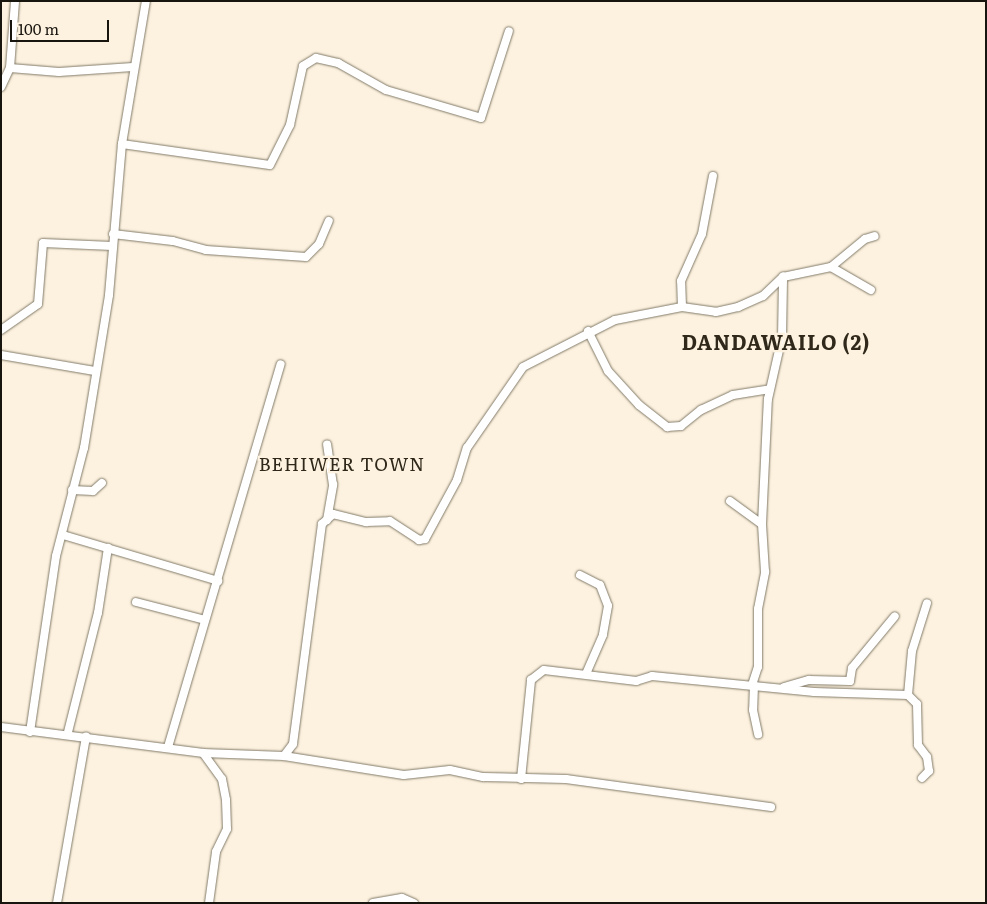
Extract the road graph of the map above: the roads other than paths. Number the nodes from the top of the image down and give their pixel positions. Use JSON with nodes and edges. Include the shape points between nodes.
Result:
{"nodes":[{"id":1,"x":15,"y":1,"type":"edge"},
{"id":2,"x":146,"y":1,"type":"edge"},
{"id":3,"x":509,"y":31,"type":"dead end"},
{"id":4,"x":133,"y":67,"type":"junction"},
{"id":5,"x":10,"y":68,"type":"junction"},
{"id":6,"x":1,"y":87,"type":"edge"},
{"id":7,"x":122,"y":144,"type":"junction"},
{"id":8,"x":713,"y":176,"type":"dead end"},
{"id":9,"x":329,"y":221,"type":"dead end"},
{"id":10,"x":113,"y":234,"type":"junction"},
{"id":11,"x":876,"y":236,"type":"dead end"},
{"id":12,"x":112,"y":246,"type":"junction"},
{"id":13,"x":831,"y":267,"type":"junction"},
{"id":14,"x":783,"y":277,"type":"junction"},
{"id":15,"x":871,"y":290,"type":"dead end"},
{"id":16,"x":682,"y":307,"type":"junction"},
{"id":17,"x":1,"y":330,"type":"edge"},
{"id":18,"x":588,"y":331,"type":"junction"},
{"id":19,"x":1,"y":355,"type":"edge"},
{"id":20,"x":281,"y":364,"type":"dead end"},
{"id":21,"x":95,"y":371,"type":"junction"},
{"id":22,"x":769,"y":389,"type":"junction"},
{"id":23,"x":327,"y":444,"type":"dead end"},
{"id":24,"x":102,"y":483,"type":"dead end"},
{"id":25,"x":72,"y":490,"type":"junction"},
{"id":26,"x":730,"y":501,"type":"dead end"},
{"id":27,"x":326,"y":520,"type":"junction"},
{"id":28,"x":762,"y":524,"type":"junction"},
{"id":29,"x":62,"y":535,"type":"junction"},
{"id":30,"x":108,"y":548,"type":"junction"},
{"id":31,"x":580,"y":575,"type":"dead end"},
{"id":32,"x":218,"y":582,"type":"junction"},
{"id":33,"x":136,"y":602,"type":"dead end"},
{"id":34,"x":927,"y":603,"type":"dead end"},
{"id":35,"x":896,"y":616,"type":"dead end"},
{"id":36,"x":205,"y":620,"type":"junction"},
{"id":37,"x":586,"y":674,"type":"junction"},
{"id":38,"x":753,"y":685,"type":"junction"},
{"id":39,"x":780,"y":688,"type":"junction"},
{"id":40,"x":908,"y":695,"type":"junction"},
{"id":41,"x":1,"y":727,"type":"edge"},
{"id":42,"x":30,"y":732,"type":"junction"},
{"id":43,"x":68,"y":732,"type":"junction"},
{"id":44,"x":758,"y":734,"type":"dead end"},
{"id":45,"x":86,"y":737,"type":"junction"},
{"id":46,"x":168,"y":746,"type":"junction"},
{"id":47,"x":203,"y":753,"type":"junction"},
{"id":48,"x":284,"y":756,"type":"junction"},
{"id":49,"x":922,"y":778,"type":"dead end"},
{"id":50,"x":521,"y":779,"type":"junction"},
{"id":51,"x":771,"y":807,"type":"dead end"},
{"id":52,"x":210,"y":901,"type":"edge"},
{"id":53,"x":57,"y":903,"type":"edge"},
{"id":54,"x":373,"y":903,"type":"edge"},
{"id":55,"x":414,"y":903,"type":"edge"}],
"edges":[{"from":1,"to":5,"type":"street"},
{"from":2,"to":4,"type":"street"},
{"from":3,"to":7,"type":"street","via":[[481,118],[386,90],[338,63],[316,58],[303,66],[290,125],[270,165]]},
{"from":4,"to":5,"type":"street","via":[[59,72]]},
{"from":4,"to":7,"type":"street"},
{"from":5,"to":6,"type":"street"},
{"from":7,"to":10,"type":"street"},
{"from":8,"to":16,"type":"street","via":[[702,234],[681,282]]},
{"from":9,"to":10,"type":"street","via":[[319,244],[306,257],[206,250],[173,241]]},
{"from":10,"to":12,"type":"street"},
{"from":11,"to":13,"type":"street","via":[[865,239]]},
{"from":12,"to":17,"type":"street","via":[[43,243],[38,304]]},
{"from":12,"to":21,"type":"street"},
{"from":13,"to":14,"type":"street"},
{"from":13,"to":15,"type":"street"},
{"from":14,"to":16,"type":"street","via":[[763,296],[738,307],[716,312]]},
{"from":14,"to":22,"type":"street","via":[[782,338]]},
{"from":16,"to":18,"type":"street","via":[[615,320]]},
{"from":18,"to":22,"type":"street","via":[[608,371],[639,405],[667,427],[681,426],[702,410],[733,396]]},
{"from":18,"to":27,"type":"street","via":[[523,368],[504,389],[467,448],[457,480],[426,539],[419,540],[390,521],[366,522],[333,514]]},
{"from":19,"to":21,"type":"street"},
{"from":20,"to":32,"type":"street"},
{"from":21,"to":25,"type":"street"},
{"from":22,"to":28,"type":"street"},
{"from":23,"to":27,"type":"street","via":[[333,485]]},
{"from":24,"to":25,"type":"street","via":[[93,491]]},
{"from":25,"to":29,"type":"street"},
{"from":26,"to":28,"type":"street"},
{"from":27,"to":48,"type":"street","via":[[317,551],[293,744]]},
{"from":28,"to":38,"type":"street","via":[[765,572],[758,609],[758,667]]},
{"from":29,"to":30,"type":"street"},
{"from":29,"to":42,"type":"street"},
{"from":30,"to":32,"type":"street"},
{"from":30,"to":43,"type":"street","via":[[98,613]]},
{"from":31,"to":37,"type":"street","via":[[600,585],[608,606],[603,635]]},
{"from":32,"to":36,"type":"street"},
{"from":33,"to":36,"type":"street"},
{"from":34,"to":40,"type":"street","via":[[912,650]]},
{"from":35,"to":39,"type":"street","via":[[852,668],[850,681],[809,680]]},
{"from":36,"to":46,"type":"street"},
{"from":37,"to":38,"type":"street","via":[[636,681],[652,676]]},
{"from":37,"to":50,"type":"street","via":[[544,670],[532,680]]},
{"from":38,"to":39,"type":"street"},
{"from":38,"to":44,"type":"street","via":[[752,710]]},
{"from":39,"to":40,"type":"street"},
{"from":40,"to":49,"type":"street","via":[[917,704],[918,745],[927,757],[929,771]]},
{"from":41,"to":42,"type":"street"},
{"from":42,"to":43,"type":"street"},
{"from":43,"to":45,"type":"street"},
{"from":45,"to":46,"type":"street"},
{"from":45,"to":53,"type":"street"},
{"from":46,"to":47,"type":"street"},
{"from":47,"to":48,"type":"street"},
{"from":47,"to":52,"type":"street","via":[[222,779],[226,800],[227,829],[216,852]]},
{"from":48,"to":50,"type":"street","via":[[404,775],[450,770]]},
{"from":50,"to":51,"type":"street","via":[[566,779]]},
{"from":54,"to":55,"type":"street","via":[[402,898]]}]}
